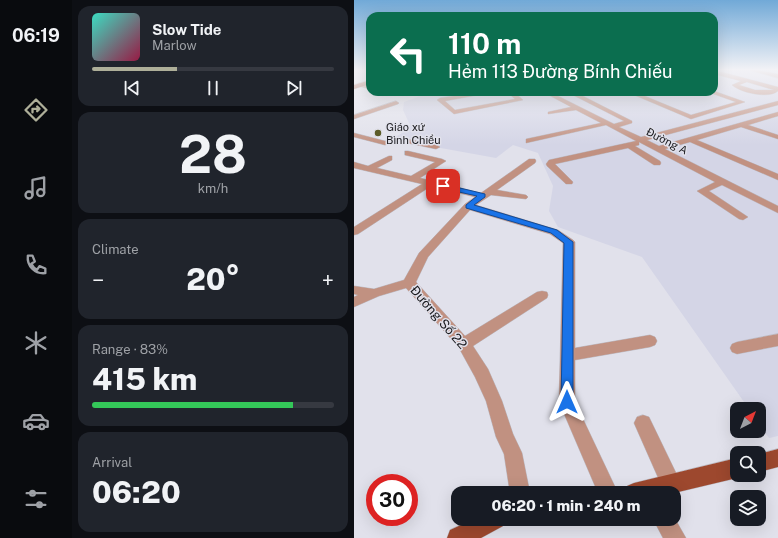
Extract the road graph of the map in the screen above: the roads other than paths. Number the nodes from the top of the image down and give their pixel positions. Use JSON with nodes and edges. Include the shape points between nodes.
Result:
{"nodes":[{"id":1,"x":722,"y":95,"type":"edge"},
{"id":2,"x":469,"y":96,"type":"joint"},
{"id":3,"x":515,"y":96,"type":"edge"},
{"id":4,"x":554,"y":96,"type":"edge"},
{"id":5,"x":578,"y":96,"type":"edge"},
{"id":6,"x":640,"y":96,"type":"edge"},
{"id":7,"x":748,"y":102,"type":"junction"},
{"id":8,"x":396,"y":103,"type":"dead end"},
{"id":9,"x":778,"y":103,"type":"edge"},
{"id":10,"x":764,"y":106,"type":"junction"},
{"id":11,"x":483,"y":107,"type":"junction"},
{"id":12,"x":379,"y":108,"type":"junction"},
{"id":13,"x":576,"y":108,"type":"junction"},
{"id":14,"x":550,"y":113,"type":"dead end"},
{"id":15,"x":394,"y":114,"type":"dead end"},
{"id":16,"x":778,"y":114,"type":"edge"},
{"id":17,"x":354,"y":117,"type":"edge"},
{"id":18,"x":691,"y":117,"type":"junction"},
{"id":19,"x":703,"y":123,"type":"junction"},
{"id":20,"x":610,"y":125,"type":"junction"},
{"id":21,"x":742,"y":125,"type":"junction"},
{"id":22,"x":354,"y":135,"type":"edge"},
{"id":23,"x":778,"y":137,"type":"edge"},
{"id":24,"x":691,"y":140,"type":"junction"},
{"id":25,"x":529,"y":141,"type":"dead end"},
{"id":26,"x":641,"y":141,"type":"junction"},
{"id":27,"x":629,"y":145,"type":"junction"},
{"id":28,"x":436,"y":147,"type":"dead end"},
{"id":29,"x":658,"y":149,"type":"junction"},
{"id":30,"x":408,"y":153,"type":"dead end"},
{"id":31,"x":389,"y":158,"type":"dead end"},
{"id":32,"x":532,"y":161,"type":"dead end"},
{"id":33,"x":657,"y":163,"type":"dead end"},
{"id":34,"x":354,"y":165,"type":"edge"},
{"id":35,"x":369,"y":168,"type":"junction"},
{"id":36,"x":354,"y":175,"type":"edge"},
{"id":37,"x":778,"y":177,"type":"edge"},
{"id":38,"x":413,"y":179,"type":"junction"},
{"id":39,"x":569,"y":182,"type":"dead end"},
{"id":40,"x":722,"y":182,"type":"junction"},
{"id":41,"x":430,"y":183,"type":"junction"},
{"id":42,"x":486,"y":194,"type":"junction"},
{"id":43,"x":523,"y":198,"type":"dead end"},
{"id":44,"x":468,"y":206,"type":"junction"},
{"id":45,"x":778,"y":210,"type":"edge"},
{"id":46,"x":743,"y":217,"type":"dead end"},
{"id":47,"x":354,"y":232,"type":"edge"},
{"id":48,"x":409,"y":283,"type":"junction"},
{"id":49,"x":354,"y":290,"type":"edge"},
{"id":50,"x":374,"y":293,"type":"junction"},
{"id":51,"x":542,"y":295,"type":"dead end"},
{"id":52,"x":354,"y":302,"type":"edge"},
{"id":53,"x":778,"y":340,"type":"edge"},
{"id":54,"x":650,"y":342,"type":"dead end"},
{"id":55,"x":464,"y":344,"type":"junction"},
{"id":56,"x":737,"y":348,"type":"dead end"},
{"id":57,"x":567,"y":355,"type":"junction"},
{"id":58,"x":643,"y":423,"type":"dead end"},
{"id":59,"x":778,"y":458,"type":"edge"},
{"id":60,"x":766,"y":461,"type":"edge"},
{"id":61,"x":730,"y":470,"type":"edge"},
{"id":62,"x":671,"y":484,"type":"junction"},
{"id":63,"x":519,"y":486,"type":"edge"},
{"id":64,"x":605,"y":486,"type":"edge"},
{"id":65,"x":664,"y":486,"type":"edge"},
{"id":66,"x":484,"y":526,"type":"edge"},
{"id":67,"x":667,"y":526,"type":"edge"},
{"id":68,"x":466,"y":536,"type":"edge"},
{"id":69,"x":675,"y":538,"type":"edge"}],
"edges":[{"from":1,"to":7,"type":"street"},
{"from":2,"to":11,"type":"street"},
{"from":2,"to":11,"type":"street","via":[[440,100],[454,112]]},
{"from":3,"to":11,"type":"street","via":[[520,100]]},
{"from":4,"to":13,"type":"street","name":"Đường A"},
{"from":5,"to":20,"type":"street","via":[[630,122]]},
{"from":6,"to":18,"type":"street"},
{"from":7,"to":10,"type":"street"},
{"from":7,"to":18,"type":"street"},
{"from":8,"to":12,"type":"street"},
{"from":9,"to":10,"type":"street"},
{"from":10,"to":19,"type":"street"},
{"from":12,"to":15,"type":"street"},
{"from":12,"to":17,"type":"street"},
{"from":13,"to":14,"type":"street"},
{"from":13,"to":20,"type":"street","name":"Đường A"},
{"from":16,"to":21,"type":"street"},
{"from":18,"to":19,"type":"street"},
{"from":19,"to":26,"type":"street"},
{"from":20,"to":25,"type":"street"},
{"from":20,"to":26,"type":"street","name":"Đường A"},
{"from":21,"to":23,"type":"street"},
{"from":21,"to":24,"type":"street"},
{"from":22,"to":28,"type":"street","via":[[385,143],[398,139]]},
{"from":24,"to":29,"type":"street"},
{"from":24,"to":37,"type":"street"},
{"from":26,"to":27,"type":"street"},
{"from":26,"to":29,"type":"street","name":"Đường A"},
{"from":27,"to":33,"type":"street"},
{"from":27,"to":39,"type":"street","via":[[552,162],[550,164]]},
{"from":29,"to":40,"type":"street","name":"Đường A"},
{"from":30,"to":38,"type":"street","via":[[442,161]]},
{"from":31,"to":35,"type":"street"},
{"from":32,"to":42,"type":"street","name":"Đường Số 22"},
{"from":34,"to":35,"type":"street"},
{"from":35,"to":36,"type":"street"},
{"from":35,"to":38,"type":"street"},
{"from":38,"to":41,"type":"street"},
{"from":40,"to":45,"type":"street","name":"Đường A"},
{"from":40,"to":46,"type":"street","via":[[702,191]]},
{"from":41,"to":42,"type":"street"},
{"from":41,"to":47,"type":"street"},
{"from":42,"to":43,"type":"street"},
{"from":42,"to":44,"type":"street","name":"Đường Số 22"},
{"from":44,"to":48,"type":"street","name":"Đường Số 22","via":[[423,256]]},
{"from":44,"to":57,"type":"street","via":[[554,232],[568,242]]},
{"from":48,"to":50,"type":"street"},
{"from":48,"to":55,"type":"street","name":"Đường Số 22"},
{"from":49,"to":50,"type":"street"},
{"from":50,"to":52,"type":"street"},
{"from":51,"to":55,"type":"street"},
{"from":53,"to":56,"type":"street"},
{"from":54,"to":57,"type":"street"},
{"from":55,"to":63,"type":"street","name":"Đường Số 22","via":[[494,400],[505,437],[513,453]]},
{"from":57,"to":64,"type":"street","via":[[567,402]]},
{"from":58,"to":62,"type":"street"},
{"from":59,"to":60,"type":"main road"},
{"from":61,"to":62,"type":"main road"},
{"from":62,"to":65,"type":"main road"},
{"from":66,"to":68,"type":"main road"},
{"from":67,"to":69,"type":"street"}]}
